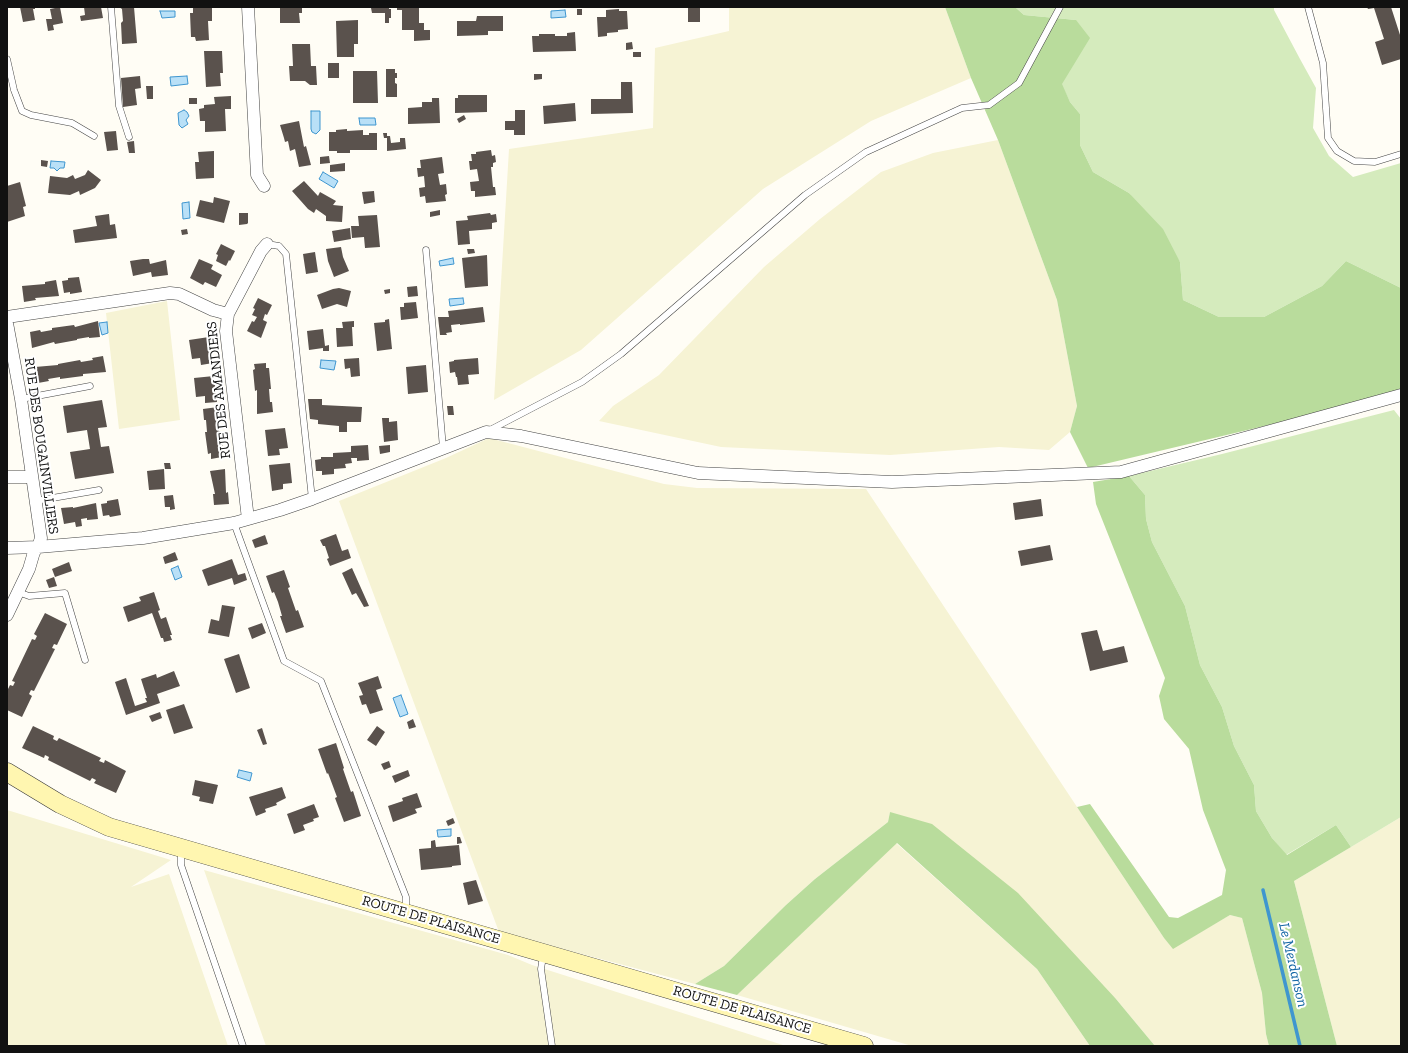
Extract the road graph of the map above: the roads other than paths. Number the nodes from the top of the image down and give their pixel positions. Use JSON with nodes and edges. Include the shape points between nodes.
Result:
{"nodes":[{"id":1,"x":111,"y":7,"type":"edge"},
{"id":2,"x":248,"y":7,"type":"edge"},
{"id":3,"x":1060,"y":7,"type":"edge"},
{"id":4,"x":1308,"y":7,"type":"edge"},
{"id":5,"x":7,"y":60,"type":"edge"},
{"id":6,"x":94,"y":136,"type":"dead end"},
{"id":7,"x":129,"y":137,"type":"dead end"},
{"id":8,"x":1401,"y":154,"type":"edge"},
{"id":9,"x":264,"y":186,"type":"dead end"},
{"id":10,"x":267,"y":244,"type":"joint"},
{"id":11,"x":426,"y":250,"type":"dead end"},
{"id":12,"x":228,"y":314,"type":"junction"},
{"id":13,"x":7,"y":317,"type":"edge"},
{"id":14,"x":7,"y":323,"type":"edge"},
{"id":15,"x":90,"y":386,"type":"dead end"},
{"id":16,"x":1401,"y":395,"type":"edge"},
{"id":17,"x":21,"y":399,"type":"junction"},
{"id":18,"x":486,"y":432,"type":"junction"},
{"id":19,"x":443,"y":448,"type":"junction"},
{"id":20,"x":7,"y":477,"type":"edge"},
{"id":21,"x":32,"y":477,"type":"junction"},
{"id":22,"x":99,"y":490,"type":"dead end"},
{"id":23,"x":312,"y":499,"type":"junction"},
{"id":24,"x":35,"y":501,"type":"junction"},
{"id":25,"x":248,"y":519,"type":"junction"},
{"id":26,"x":234,"y":523,"type":"junction"},
{"id":27,"x":38,"y":547,"type":"junction"},
{"id":28,"x":7,"y":548,"type":"edge"},
{"id":29,"x":18,"y":592,"type":"junction"},
{"id":30,"x":7,"y":615,"type":"edge"},
{"id":31,"x":85,"y":660,"type":"dead end"},
{"id":32,"x":7,"y":772,"type":"edge"},
{"id":33,"x":180,"y":847,"type":"junction"},
{"id":34,"x":406,"y":913,"type":"junction"},
{"id":35,"x":544,"y":952,"type":"junction"},
{"id":36,"x":243,"y":1046,"type":"edge"},
{"id":37,"x":552,"y":1046,"type":"edge"},
{"id":38,"x":864,"y":1046,"type":"edge"}],
"edges":[{"from":1,"to":7,"type":"lane","via":[[119,106]]},
{"from":2,"to":9,"type":"street","via":[[257,175]]},
{"from":3,"to":18,"type":"lane","via":[[1019,83],[989,105],[962,108],[866,152],[805,195],[621,354],[582,382]]},
{"from":4,"to":8,"type":"lane","via":[[1323,63],[1328,138],[1337,151],[1354,161],[1375,162]]},
{"from":5,"to":6,"type":"lane","via":[[22,111],[72,123]]},
{"from":10,"to":12,"type":"street","via":[[260,251]]},
{"from":10,"to":23,"type":"lane","via":[[279,246],[286,254]]},
{"from":11,"to":19,"type":"lane"},
{"from":12,"to":13,"type":"street","name":"RUE DES AMANDIERS","via":[[179,294],[170,293]]},
{"from":12,"to":25,"type":"street","name":"RUE DES AMANDIERS","via":[[226,331]]},
{"from":14,"to":17,"type":"street","name":"RUE DES BOUGAINVILLIERS"},
{"from":15,"to":17,"type":"lane"},
{"from":16,"to":18,"type":"street","via":[[1121,472],[900,482],[698,473],[521,436]]},
{"from":17,"to":21,"type":"street","name":"RUE DES BOUGAINVILLIERS"},
{"from":18,"to":19,"type":"street"},
{"from":19,"to":23,"type":"street"},
{"from":20,"to":21,"type":"street"},
{"from":21,"to":24,"type":"street","name":"RUE DES BOUGAINVILLIERS"},
{"from":22,"to":24,"type":"lane"},
{"from":23,"to":25,"type":"street"},
{"from":24,"to":27,"type":"street","name":"RUE DES BOUGAINVILLIERS","via":[[41,538]]},
{"from":25,"to":26,"type":"street"},
{"from":26,"to":27,"type":"street","via":[[143,538]]},
{"from":26,"to":34,"type":"lane","via":[[284,661],[321,681],[406,897]]},
{"from":27,"to":28,"type":"street"},
{"from":27,"to":29,"type":"street","name":"RUE DES BOUGAINVILLIERS"},
{"from":29,"to":30,"type":"street","name":"RUE DES BOUGAINVILLIERS"},
{"from":29,"to":31,"type":"lane","via":[[29,596],[65,592]]},
{"from":32,"to":33,"type":"main road","name":"ROUTE DE PLAISANCE","via":[[90,819]]},
{"from":33,"to":34,"type":"main road","name":"ROUTE DE PLAISANCE"},
{"from":33,"to":36,"type":"lane","via":[[181,865]]},
{"from":34,"to":35,"type":"main road","name":"ROUTE DE PLAISANCE"},
{"from":35,"to":37,"type":"lane","via":[[541,969]]},
{"from":35,"to":38,"type":"main road","name":"ROUTE DE PLAISANCE"}]}
